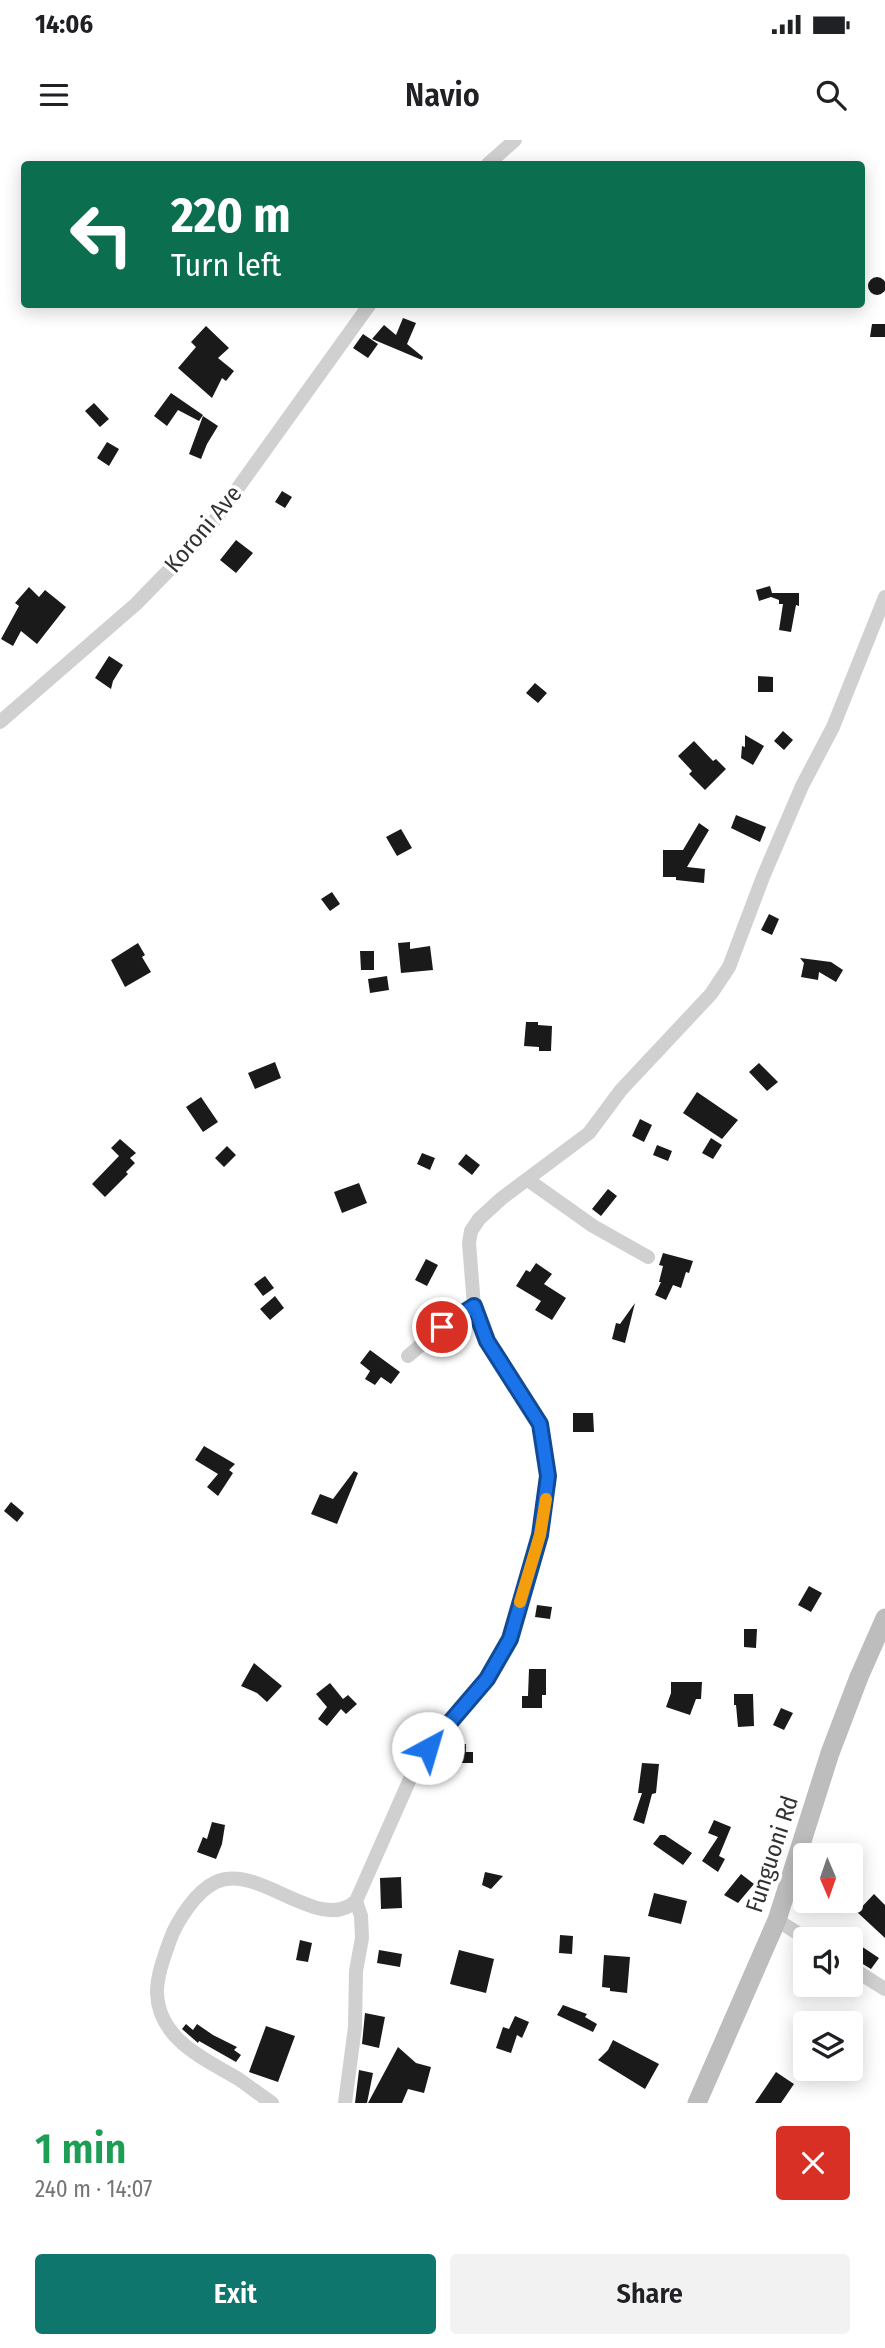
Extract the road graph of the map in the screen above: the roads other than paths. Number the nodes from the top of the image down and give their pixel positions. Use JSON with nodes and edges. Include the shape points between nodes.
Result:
{"nodes":[{"id":1,"x":515,"y":140,"type":"edge"},
{"id":2,"x":491,"y":161,"type":"edge"},
{"id":3,"x":367,"y":308,"type":"edge"},
{"id":4,"x":885,"y":597,"type":"edge"},
{"id":5,"x":0,"y":722,"type":"edge"},
{"id":6,"x":528,"y":1180,"type":"junction"},
{"id":7,"x":648,"y":1257,"type":"dead end"},
{"id":8,"x":474,"y":1306,"type":"junction"},
{"id":9,"x":408,"y":1356,"type":"dead end"},
{"id":10,"x":885,"y":1618,"type":"edge"},
{"id":11,"x":356,"y":1901,"type":"junction"},
{"id":12,"x":776,"y":1920,"type":"junction"},
{"id":13,"x":793,"y":1930,"type":"edge"},
{"id":14,"x":863,"y":1975,"type":"edge"},
{"id":15,"x":885,"y":1989,"type":"edge"},
{"id":16,"x":272,"y":2103,"type":"edge"},
{"id":17,"x":345,"y":2103,"type":"edge"},
{"id":18,"x":697,"y":2103,"type":"edge"}],
"edges":[{"from":1,"to":2,"type":"street"},
{"from":3,"to":5,"type":"street","name":"Koroni Ave","via":[[214,521],[177,565]]},
{"from":4,"to":6,"type":"street","via":[[833,727],[762,877],[729,967],[711,994],[621,1090],[589,1133]]},
{"from":6,"to":7,"type":"street","via":[[593,1226]]},
{"from":6,"to":8,"type":"street","via":[[502,1198],[471,1231]]},
{"from":8,"to":9,"type":"street"},
{"from":8,"to":11,"type":"street","via":[[487,1341],[540,1424],[548,1476],[540,1535],[510,1639],[487,1679],[414,1770]]},
{"from":10,"to":12,"type":"street","name":"Funguoni Rd","via":[[830,1753]]},
{"from":11,"to":16,"type":"street","via":[[347,1910],[331,1912],[272,1889],[227,1879],[201,1893],[172,1936],[157,1994],[173,2035],[200,2058]]},
{"from":11,"to":17,"type":"street","via":[[362,1938]]},
{"from":12,"to":13,"type":"street"},
{"from":12,"to":18,"type":"street","name":"Funguoni Rd"},
{"from":14,"to":15,"type":"street"}]}
